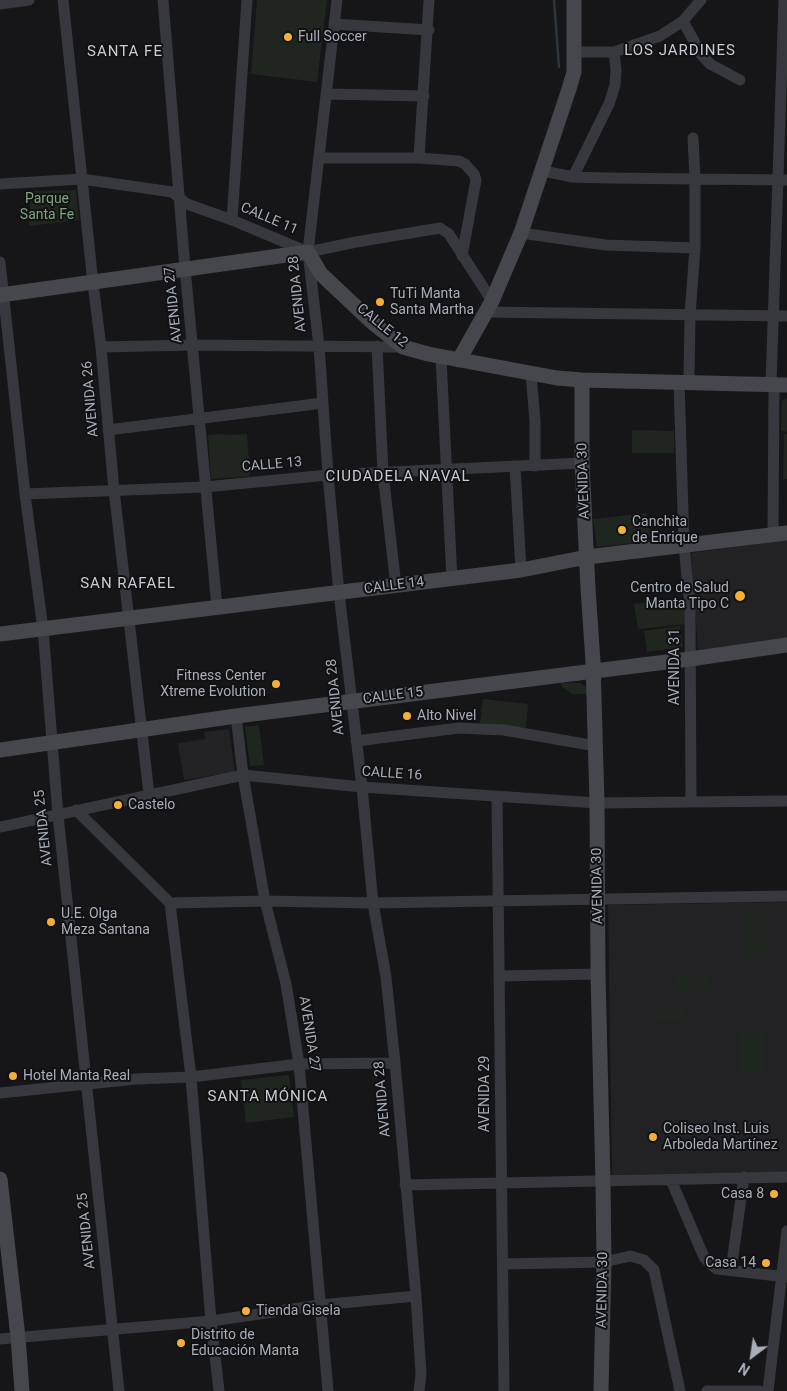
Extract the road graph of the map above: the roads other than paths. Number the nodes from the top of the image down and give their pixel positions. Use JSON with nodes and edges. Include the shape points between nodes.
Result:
{"nodes":[{"id":1,"x":29,"y":0,"type":"edge"},
{"id":2,"x":63,"y":0,"type":"edge"},
{"id":3,"x":163,"y":0,"type":"edge"},
{"id":4,"x":247,"y":0,"type":"edge"},
{"id":5,"x":337,"y":0,"type":"edge"},
{"id":6,"x":430,"y":0,"type":"edge"},
{"id":7,"x":574,"y":0,"type":"edge"},
{"id":8,"x":701,"y":0,"type":"edge"},
{"id":9,"x":784,"y":0,"type":"edge"},
{"id":10,"x":0,"y":4,"type":"edge"},
{"id":11,"x":683,"y":21,"type":"junction"},
{"id":12,"x":334,"y":24,"type":"junction"},
{"id":13,"x":429,"y":30,"type":"junction"},
{"id":14,"x":575,"y":52,"type":"junction"},
{"id":15,"x":614,"y":52,"type":"junction"},
{"id":16,"x":740,"y":80,"type":"dead end"},
{"id":17,"x":327,"y":94,"type":"junction"},
{"id":18,"x":424,"y":96,"type":"junction"},
{"id":19,"x":783,"y":111,"type":"edge"},
{"id":20,"x":693,"y":138,"type":"dead end"},
{"id":21,"x":319,"y":158,"type":"junction"},
{"id":22,"x":419,"y":158,"type":"junction"},
{"id":23,"x":543,"y":171,"type":"junction"},
{"id":24,"x":573,"y":177,"type":"junction"},
{"id":25,"x":695,"y":178,"type":"junction"},
{"id":26,"x":82,"y":179,"type":"junction"},
{"id":27,"x":783,"y":180,"type":"edge"},
{"id":28,"x":0,"y":184,"type":"edge"},
{"id":29,"x":180,"y":198,"type":"junction"},
{"id":30,"x":232,"y":220,"type":"junction"},
{"id":31,"x":521,"y":233,"type":"junction"},
{"id":32,"x":695,"y":248,"type":"junction"},
{"id":33,"x":308,"y":252,"type":"junction"},
{"id":34,"x":462,"y":256,"type":"junction"},
{"id":35,"x":0,"y":262,"type":"edge"},
{"id":36,"x":185,"y":268,"type":"junction"},
{"id":37,"x":93,"y":282,"type":"junction"},
{"id":38,"x":1,"y":295,"type":"edge"},
{"id":39,"x":489,"y":307,"type":"junction"},
{"id":40,"x":690,"y":315,"type":"junction"},
{"id":41,"x":774,"y":316,"type":"junction"},
{"id":42,"x":787,"y":316,"type":"edge"},
{"id":43,"x":193,"y":345,"type":"junction"},
{"id":44,"x":319,"y":346,"type":"junction"},
{"id":45,"x":377,"y":346,"type":"junction"},
{"id":46,"x":101,"y":347,"type":"junction"},
{"id":47,"x":403,"y":347,"type":"junction"},
{"id":48,"x":441,"y":358,"type":"junction"},
{"id":49,"x":459,"y":360,"type":"junction"},
{"id":50,"x":531,"y":374,"type":"junction"},
{"id":51,"x":582,"y":380,"type":"junction"},
{"id":52,"x":684,"y":382,"type":"junction"},
{"id":53,"x":777,"y":384,"type":"edge"},
{"id":54,"x":323,"y":404,"type":"junction"},
{"id":55,"x":199,"y":419,"type":"junction"},
{"id":56,"x":108,"y":430,"type":"junction"},
{"id":57,"x":582,"y":463,"type":"junction"},
{"id":58,"x":515,"y":466,"type":"junction"},
{"id":59,"x":536,"y":466,"type":"junction"},
{"id":60,"x":446,"y":470,"type":"junction"},
{"id":61,"x":383,"y":473,"type":"junction"},
{"id":62,"x":328,"y":475,"type":"junction"},
{"id":63,"x":205,"y":487,"type":"junction"},
{"id":64,"x":114,"y":490,"type":"junction"},
{"id":65,"x":25,"y":494,"type":"junction"},
{"id":66,"x":780,"y":534,"type":"edge"},
{"id":67,"x":684,"y":545,"type":"junction"},
{"id":68,"x":586,"y":557,"type":"junction"},
{"id":69,"x":521,"y":570,"type":"junction"},
{"id":70,"x":452,"y":579,"type":"junction"},
{"id":71,"x":396,"y":586,"type":"junction"},
{"id":72,"x":339,"y":593,"type":"junction"},
{"id":73,"x":217,"y":607,"type":"junction"},
{"id":74,"x":128,"y":619,"type":"junction"},
{"id":75,"x":43,"y":629,"type":"junction"},
{"id":76,"x":0,"y":634,"type":"edge"},
{"id":77,"x":787,"y":645,"type":"edge"},
{"id":78,"x":690,"y":659,"type":"junction"},
{"id":79,"x":593,"y":671,"type":"junction"},
{"id":80,"x":352,"y":702,"type":"junction"},
{"id":81,"x":236,"y":716,"type":"junction"},
{"id":82,"x":141,"y":731,"type":"junction"},
{"id":83,"x":356,"y":741,"type":"junction"},
{"id":84,"x":52,"y":743,"type":"junction"},
{"id":85,"x":596,"y":746,"type":"junction"},
{"id":86,"x":0,"y":750,"type":"edge"},
{"id":87,"x":243,"y":775,"type":"junction"},
{"id":88,"x":362,"y":787,"type":"junction"},
{"id":89,"x":149,"y":794,"type":"junction"},
{"id":90,"x":497,"y":796,"type":"junction"},
{"id":91,"x":787,"y":801,"type":"edge"},
{"id":92,"x":690,"y":802,"type":"junction"},
{"id":93,"x":598,"y":803,"type":"junction"},
{"id":94,"x":76,"y":810,"type":"junction"},
{"id":95,"x":58,"y":815,"type":"junction"},
{"id":96,"x":0,"y":827,"type":"edge"},
{"id":97,"x":787,"y":896,"type":"edge"},
{"id":98,"x":599,"y":899,"type":"junction"},
{"id":99,"x":265,"y":901,"type":"junction"},
{"id":100,"x":497,"y":901,"type":"junction"},
{"id":101,"x":170,"y":903,"type":"junction"},
{"id":102,"x":372,"y":903,"type":"junction"},
{"id":103,"x":598,"y":974,"type":"junction"},
{"id":104,"x":500,"y":976,"type":"junction"},
{"id":105,"x":395,"y":1063,"type":"junction"},
{"id":106,"x":299,"y":1064,"type":"junction"},
{"id":107,"x":191,"y":1076,"type":"junction"},
{"id":108,"x":87,"y":1084,"type":"junction"},
{"id":109,"x":0,"y":1093,"type":"edge"},
{"id":110,"x":744,"y":1177,"type":"junction"},
{"id":111,"x":787,"y":1178,"type":"edge"},
{"id":112,"x":0,"y":1179,"type":"edge"},
{"id":113,"x":671,"y":1180,"type":"junction"},
{"id":114,"x":500,"y":1182,"type":"junction"},
{"id":115,"x":603,"y":1182,"type":"junction"},
{"id":116,"x":405,"y":1184,"type":"junction"},
{"id":117,"x":787,"y":1231,"type":"edge"},
{"id":118,"x":604,"y":1262,"type":"junction"},
{"id":119,"x":503,"y":1264,"type":"junction"},
{"id":120,"x":731,"y":1270,"type":"junction"},
{"id":121,"x":784,"y":1277,"type":"edge"},
{"id":122,"x":416,"y":1296,"type":"junction"},
{"id":123,"x":320,"y":1305,"type":"junction"},
{"id":124,"x":211,"y":1321,"type":"junction"},
{"id":125,"x":113,"y":1329,"type":"junction"},
{"id":126,"x":18,"y":1337,"type":"junction"},
{"id":127,"x":0,"y":1339,"type":"edge"},
{"id":128,"x":774,"y":1340,"type":"junction"},
{"id":129,"x":787,"y":1342,"type":"edge"},
{"id":130,"x":22,"y":1391,"type":"edge"},
{"id":131,"x":119,"y":1391,"type":"edge"},
{"id":132,"x":219,"y":1391,"type":"edge"},
{"id":133,"x":328,"y":1391,"type":"edge"},
{"id":134,"x":418,"y":1391,"type":"edge"},
{"id":135,"x":504,"y":1391,"type":"edge"},
{"id":136,"x":601,"y":1391,"type":"edge"},
{"id":137,"x":680,"y":1391,"type":"edge"},
{"id":138,"x":707,"y":1391,"type":"edge"},
{"id":139,"x":760,"y":1391,"type":"edge"},
{"id":140,"x":768,"y":1391,"type":"edge"}],
"edges":[{"from":1,"to":10,"type":"street"},
{"from":2,"to":26,"type":"street","name":"AVENIDA 26"},
{"from":3,"to":29,"type":"street","name":"AVENIDA 27"},
{"from":4,"to":30,"type":"street"},
{"from":5,"to":12,"type":"street","name":"AVENIDA 28"},
{"from":6,"to":13,"type":"street"},
{"from":7,"to":14,"type":"street"},
{"from":8,"to":11,"type":"street"},
{"from":9,"to":19,"type":"street"},
{"from":11,"to":15,"type":"street","via":[[660,36]]},
{"from":11,"to":16,"type":"street","via":[[710,64]]},
{"from":12,"to":13,"type":"street"},
{"from":12,"to":17,"type":"street","name":"AVENIDA 28"},
{"from":13,"to":18,"type":"street"},
{"from":14,"to":15,"type":"street"},
{"from":14,"to":23,"type":"street","via":[[574,72]]},
{"from":15,"to":24,"type":"street","via":[[615,85],[609,104]]},
{"from":17,"to":18,"type":"street"},
{"from":17,"to":21,"type":"street","name":"AVENIDA 28"},
{"from":18,"to":22,"type":"street"},
{"from":19,"to":27,"type":"street"},
{"from":20,"to":25,"type":"street","name":"AVENIDA 31"},
{"from":21,"to":22,"type":"street"},
{"from":21,"to":33,"type":"street","name":"AVENIDA 28"},
{"from":22,"to":34,"type":"street","via":[[459,161],[474,174],[476,180]]},
{"from":23,"to":24,"type":"street"},
{"from":23,"to":31,"type":"street"},
{"from":24,"to":25,"type":"street"},
{"from":25,"to":27,"type":"street"},
{"from":25,"to":32,"type":"street","name":"AVENIDA 31"},
{"from":26,"to":28,"type":"street","name":"CALLE 11"},
{"from":26,"to":29,"type":"street","name":"CALLE 11","via":[[172,192]]},
{"from":26,"to":37,"type":"street","name":"AVENIDA 26"},
{"from":27,"to":41,"type":"street"},
{"from":29,"to":30,"type":"street","name":"CALLE 11","via":[[187,204]]},
{"from":29,"to":36,"type":"street","name":"AVENIDA 27"},
{"from":30,"to":33,"type":"street","name":"CALLE 11"},
{"from":31,"to":32,"type":"street","via":[[605,245]]},
{"from":31,"to":39,"type":"street"},
{"from":32,"to":40,"type":"street","name":"AVENIDA 31"},
{"from":33,"to":34,"type":"street","name":"CALLE 11","via":[[437,228],[446,231]]},
{"from":33,"to":36,"type":"street"},
{"from":33,"to":44,"type":"street","name":"AVENIDA 28"},
{"from":33,"to":47,"type":"street","name":"CALLE 12","via":[[321,274]]},
{"from":34,"to":39,"type":"street","name":"CALLE 11"},
{"from":35,"to":38,"type":"street","name":"AVENIDA 25"},
{"from":36,"to":37,"type":"street"},
{"from":36,"to":43,"type":"street","name":"AVENIDA 27"},
{"from":37,"to":38,"type":"street"},
{"from":37,"to":46,"type":"street","name":"AVENIDA 26"},
{"from":38,"to":65,"type":"street","name":"AVENIDA 25"},
{"from":39,"to":40,"type":"street"},
{"from":39,"to":49,"type":"street"},
{"from":40,"to":41,"type":"street"},
{"from":40,"to":52,"type":"street","name":"AVENIDA 31"},
{"from":41,"to":42,"type":"street"},
{"from":41,"to":53,"type":"street"},
{"from":43,"to":44,"type":"street"},
{"from":43,"to":46,"type":"street"},
{"from":43,"to":55,"type":"street","name":"AVENIDA 27"},
{"from":44,"to":45,"type":"street"},
{"from":44,"to":54,"type":"street","name":"AVENIDA 28"},
{"from":45,"to":47,"type":"street"},
{"from":45,"to":61,"type":"street"},
{"from":46,"to":56,"type":"street","name":"AVENIDA 26"},
{"from":47,"to":48,"type":"street","name":"CALLE 12"},
{"from":48,"to":49,"type":"street","name":"CALLE 12"},
{"from":48,"to":60,"type":"street"},
{"from":49,"to":50,"type":"street","name":"CALLE 12"},
{"from":50,"to":51,"type":"street","name":"CALLE 12"},
{"from":50,"to":59,"type":"street"},
{"from":51,"to":52,"type":"street","name":"CALLE 12"},
{"from":51,"to":57,"type":"street","name":"AVENIDA 30"},
{"from":52,"to":53,"type":"street","name":"CALLE 12"},
{"from":52,"to":67,"type":"street","name":"AVENIDA 31"},
{"from":53,"to":66,"type":"street"},
{"from":54,"to":55,"type":"street"},
{"from":54,"to":62,"type":"street","name":"AVENIDA 28"},
{"from":55,"to":56,"type":"street"},
{"from":55,"to":63,"type":"street","name":"AVENIDA 27"},
{"from":56,"to":64,"type":"street","name":"AVENIDA 26"},
{"from":57,"to":59,"type":"street","name":"CALLE 13"},
{"from":57,"to":68,"type":"street","name":"AVENIDA 30"},
{"from":58,"to":59,"type":"street","name":"CALLE 13"},
{"from":58,"to":60,"type":"street","name":"CALLE 13"},
{"from":58,"to":69,"type":"street"},
{"from":60,"to":61,"type":"street","name":"CALLE 13"},
{"from":60,"to":70,"type":"street"},
{"from":61,"to":62,"type":"street","name":"CALLE 13"},
{"from":61,"to":71,"type":"street"},
{"from":62,"to":63,"type":"street","name":"CALLE 13"},
{"from":62,"to":72,"type":"street","name":"AVENIDA 28"},
{"from":63,"to":64,"type":"street","name":"CALLE 13"},
{"from":63,"to":73,"type":"street","name":"AVENIDA 27"},
{"from":64,"to":65,"type":"street","name":"CALLE 13"},
{"from":64,"to":74,"type":"street","name":"AVENIDA 26"},
{"from":65,"to":75,"type":"street","name":"AVENIDA 25"},
{"from":66,"to":67,"type":"street","name":"CALLE 14"},
{"from":67,"to":68,"type":"street","name":"CALLE 14"},
{"from":67,"to":78,"type":"street","name":"AVENIDA 31","via":[[690,608]]},
{"from":68,"to":69,"type":"street","name":"CALLE 14"},
{"from":68,"to":79,"type":"street","name":"AVENIDA 30"},
{"from":69,"to":70,"type":"street","name":"CALLE 14"},
{"from":70,"to":71,"type":"street","name":"CALLE 14"},
{"from":71,"to":72,"type":"street","name":"CALLE 14"},
{"from":72,"to":73,"type":"street","name":"CALLE 14"},
{"from":72,"to":80,"type":"street","name":"AVENIDA 28"},
{"from":73,"to":74,"type":"street","name":"CALLE 14"},
{"from":74,"to":75,"type":"street","name":"CALLE 14"},
{"from":74,"to":82,"type":"street","name":"AVENIDA 26"},
{"from":75,"to":76,"type":"street","name":"CALLE 14"},
{"from":75,"to":84,"type":"street","name":"AVENIDA 25"},
{"from":77,"to":78,"type":"street","name":"CALLE 15"},
{"from":78,"to":79,"type":"street","name":"CALLE 15"},
{"from":78,"to":92,"type":"street","name":"AVENIDA 31"},
{"from":79,"to":80,"type":"street","name":"CALLE 15"},
{"from":79,"to":85,"type":"street","name":"AVENIDA 30"},
{"from":80,"to":81,"type":"street","name":"CALLE 15"},
{"from":80,"to":83,"type":"street","name":"AVENIDA 28"},
{"from":81,"to":82,"type":"street","name":"CALLE 15"},
{"from":81,"to":87,"type":"street","name":"AVENIDA 27"},
{"from":82,"to":84,"type":"street","name":"CALLE 15"},
{"from":82,"to":89,"type":"street","name":"AVENIDA 26"},
{"from":83,"to":85,"type":"street","via":[[459,728],[504,730]]},
{"from":83,"to":88,"type":"street","name":"AVENIDA 28"},
{"from":84,"to":86,"type":"street","name":"CALLE 15"},
{"from":84,"to":95,"type":"street","name":"AVENIDA 25"},
{"from":85,"to":93,"type":"street","name":"AVENIDA 30"},
{"from":87,"to":88,"type":"street","name":"CALLE 16"},
{"from":87,"to":89,"type":"street","name":"CALLE 16"},
{"from":87,"to":99,"type":"street","name":"AVENIDA 27"},
{"from":88,"to":90,"type":"street","name":"CALLE 16"},
{"from":88,"to":102,"type":"street","name":"AVENIDA 28"},
{"from":89,"to":94,"type":"street","name":"CALLE 16"},
{"from":90,"to":93,"type":"street","name":"CALLE 16"},
{"from":90,"to":100,"type":"street","name":"AVENIDA 29"},
{"from":91,"to":92,"type":"street","name":"CALLE 16"},
{"from":92,"to":93,"type":"street","name":"CALLE 16"},
{"from":93,"to":98,"type":"street","name":"AVENIDA 30"},
{"from":94,"to":95,"type":"street","name":"CALLE 16"},
{"from":94,"to":101,"type":"street"},
{"from":95,"to":96,"type":"street","name":"CALLE 16"},
{"from":95,"to":108,"type":"street","name":"AVENIDA 25"},
{"from":97,"to":98,"type":"street"},
{"from":98,"to":100,"type":"street"},
{"from":98,"to":103,"type":"street","name":"AVENIDA 30"},
{"from":99,"to":101,"type":"street"},
{"from":99,"to":102,"type":"street"},
{"from":99,"to":106,"type":"street","name":"AVENIDA 27","via":[[286,984]]},
{"from":100,"to":102,"type":"street"},
{"from":100,"to":104,"type":"street","name":"AVENIDA 29"},
{"from":101,"to":107,"type":"street"},
{"from":102,"to":105,"type":"street","name":"AVENIDA 28","via":[[386,976]]},
{"from":103,"to":104,"type":"street"},
{"from":103,"to":115,"type":"street","name":"AVENIDA 30"},
{"from":104,"to":114,"type":"street","name":"AVENIDA 29"},
{"from":105,"to":106,"type":"street"},
{"from":105,"to":116,"type":"street","name":"AVENIDA 28"},
{"from":106,"to":107,"type":"street"},
{"from":106,"to":123,"type":"street","name":"AVENIDA 27"},
{"from":107,"to":108,"type":"street"},
{"from":107,"to":124,"type":"street"},
{"from":108,"to":109,"type":"street"},
{"from":108,"to":125,"type":"street","name":"AVENIDA 25"},
{"from":110,"to":111,"type":"street"},
{"from":110,"to":113,"type":"street"},
{"from":110,"to":120,"type":"street"},
{"from":112,"to":126,"type":"street"},
{"from":113,"to":115,"type":"street"},
{"from":113,"to":120,"type":"street","via":[[704,1257],[718,1269]]},
{"from":114,"to":115,"type":"street"},
{"from":114,"to":116,"type":"street"},
{"from":114,"to":119,"type":"street","name":"AVENIDA 29"},
{"from":115,"to":118,"type":"street","name":"AVENIDA 30"},
{"from":116,"to":122,"type":"street","name":"AVENIDA 28"},
{"from":117,"to":121,"type":"street"},
{"from":118,"to":119,"type":"street"},
{"from":118,"to":136,"type":"street","name":"AVENIDA 30"},
{"from":118,"to":137,"type":"street","via":[[630,1256],[644,1260],[654,1270]]},
{"from":119,"to":135,"type":"street","name":"AVENIDA 29"},
{"from":120,"to":121,"type":"street"},
{"from":121,"to":128,"type":"street"},
{"from":122,"to":123,"type":"street"},
{"from":122,"to":134,"type":"street","name":"AVENIDA 28","via":[[421,1374]]},
{"from":123,"to":124,"type":"street"},
{"from":123,"to":133,"type":"street","name":"AVENIDA 27"},
{"from":124,"to":125,"type":"street"},
{"from":124,"to":132,"type":"street"},
{"from":125,"to":126,"type":"street"},
{"from":125,"to":131,"type":"street","name":"AVENIDA 25"},
{"from":126,"to":127,"type":"street"},
{"from":126,"to":130,"type":"street"},
{"from":128,"to":129,"type":"street"},
{"from":128,"to":140,"type":"street"},
{"from":138,"to":139,"type":"street"}]}
